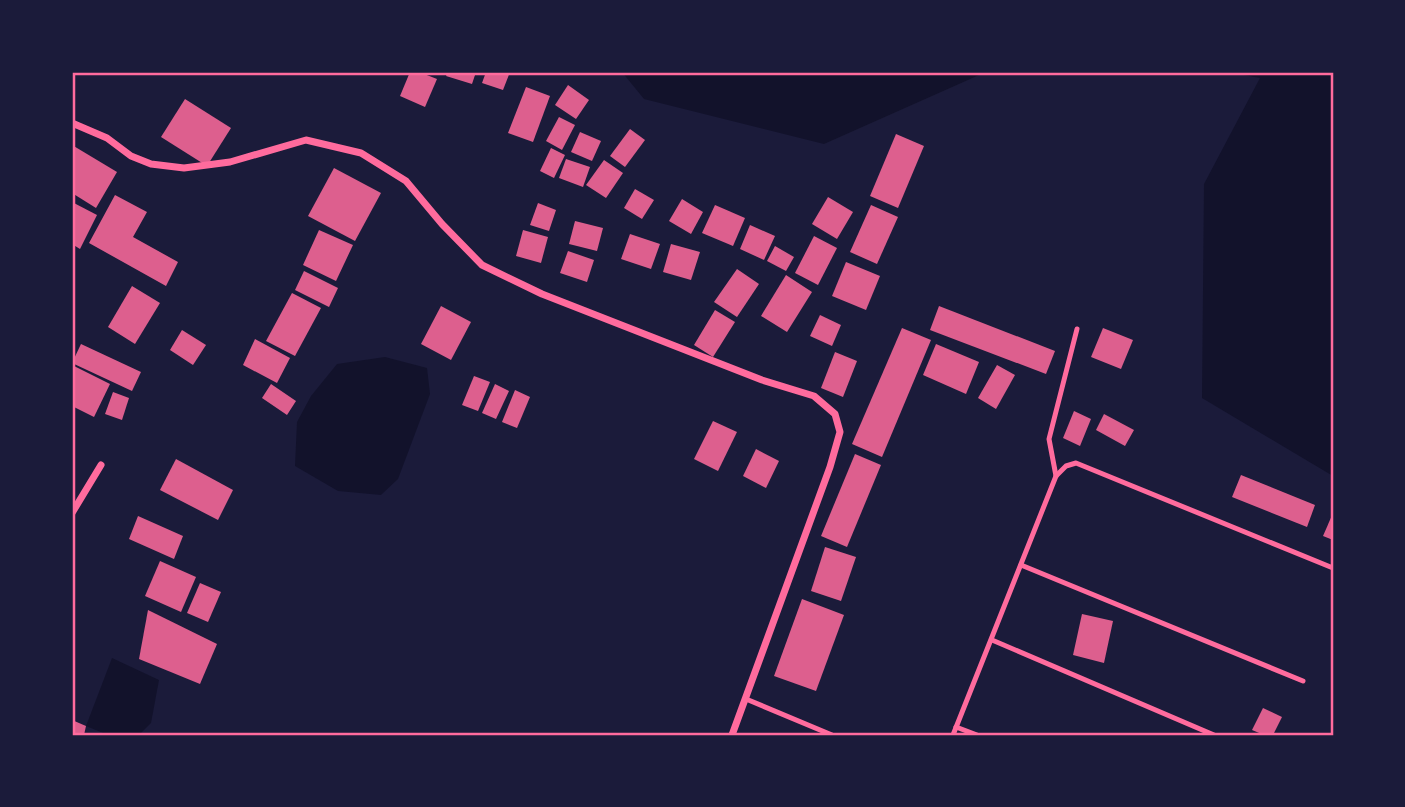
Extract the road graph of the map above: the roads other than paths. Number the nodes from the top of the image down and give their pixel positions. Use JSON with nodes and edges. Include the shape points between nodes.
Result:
{"nodes":[{"id":1,"x":72,"y":123,"type":"edge"},
{"id":2,"x":1077,"y":329,"type":"dead end"},
{"id":3,"x":101,"y":465,"type":"dead end"},
{"id":4,"x":1056,"y":476,"type":"junction"},
{"id":5,"x":72,"y":513,"type":"edge"},
{"id":6,"x":1021,"y":565,"type":"junction"},
{"id":7,"x":1333,"y":568,"type":"edge"},
{"id":8,"x":992,"y":640,"type":"junction"},
{"id":9,"x":1303,"y":681,"type":"dead end"},
{"id":10,"x":746,"y":699,"type":"junction"},
{"id":11,"x":956,"y":727,"type":"junction"},
{"id":12,"x":732,"y":735,"type":"edge"},
{"id":13,"x":832,"y":735,"type":"edge"},
{"id":14,"x":953,"y":735,"type":"edge"},
{"id":15,"x":977,"y":735,"type":"edge"},
{"id":16,"x":1214,"y":735,"type":"edge"}],
"edges":[{"from":1,"to":10,"type":"street","via":[[107,138],[131,156],[184,168],[230,162],[306,140],[361,153],[406,181],[482,265],[542,294],[814,396],[835,414],[840,432]]},
{"from":2,"to":4,"type":"lane","via":[[1049,439]]},
{"from":3,"to":5,"type":"street"},
{"from":4,"to":6,"type":"lane"},
{"from":4,"to":7,"type":"lane","via":[[1076,463]]},
{"from":6,"to":8,"type":"lane"},
{"from":6,"to":9,"type":"lane"},
{"from":8,"to":11,"type":"lane"},
{"from":8,"to":16,"type":"lane"},
{"from":10,"to":12,"type":"street"},
{"from":10,"to":13,"type":"lane"},
{"from":11,"to":14,"type":"lane"},
{"from":11,"to":15,"type":"lane"}]}
